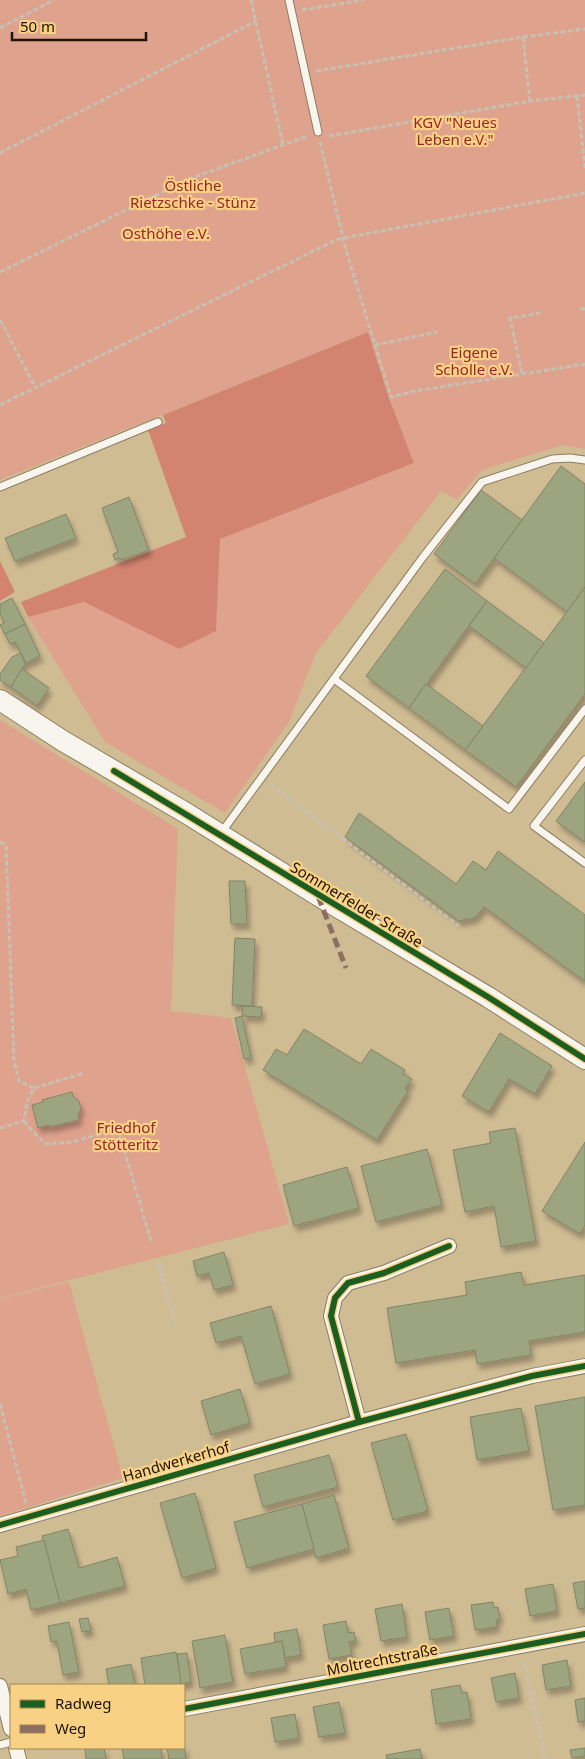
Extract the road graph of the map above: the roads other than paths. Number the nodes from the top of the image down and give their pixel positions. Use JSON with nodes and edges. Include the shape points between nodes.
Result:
{"nodes":[{"id":1,"x":289,"y":0,"type":"edge"},
{"id":2,"x":318,"y":132,"type":"road end"},
{"id":3,"x":158,"y":422,"type":"dead end"},
{"id":4,"x":585,"y":460,"type":"edge"},
{"id":5,"x":0,"y":488,"type":"edge"},
{"id":6,"x":334,"y":679,"type":"junction"},
{"id":7,"x":0,"y":700,"type":"edge"},
{"id":8,"x":585,"y":709,"type":"edge"},
{"id":9,"x":585,"y":760,"type":"edge"},
{"id":10,"x":220,"y":834,"type":"junction"},
{"id":11,"x":585,"y":863,"type":"edge"},
{"id":12,"x":585,"y":1060,"type":"edge"},
{"id":13,"x":449,"y":1246,"type":"dead end"},
{"id":14,"x":585,"y":1366,"type":"edge"},
{"id":15,"x":359,"y":1422,"type":"junction"},
{"id":16,"x":0,"y":1525,"type":"edge"},
{"id":17,"x":585,"y":1634,"type":"edge"},
{"id":18,"x":0,"y":1686,"type":"edge"},
{"id":19,"x":185,"y":1709,"type":"edge"},
{"id":20,"x":10,"y":1725,"type":"edge"}],
"edges":[{"from":1,"to":2,"type":"lane"},
{"from":3,"to":5,"type":"lane"},
{"from":4,"to":6,"type":"lane","via":[[552,459],[482,482]]},
{"from":6,"to":8,"type":"lane","via":[[509,810]]},
{"from":6,"to":10,"type":"lane"},
{"from":7,"to":10,"type":"main road","name":"Sommerfelder Straße"},
{"from":9,"to":11,"type":"lane","via":[[534,826]]},
{"from":10,"to":12,"type":"main road","name":"Sommerfelder Straße"},
{"from":13,"to":15,"type":"street","via":[[384,1273],[348,1283],[335,1298],[331,1316]]},
{"from":14,"to":15,"type":"street","name":"Handwerkerhof","via":[[532,1376]]},
{"from":15,"to":16,"type":"street","name":"Handwerkerhof"},
{"from":17,"to":19,"type":"street","name":"Moltrechtstraße"},
{"from":18,"to":20,"type":"street"}]}
